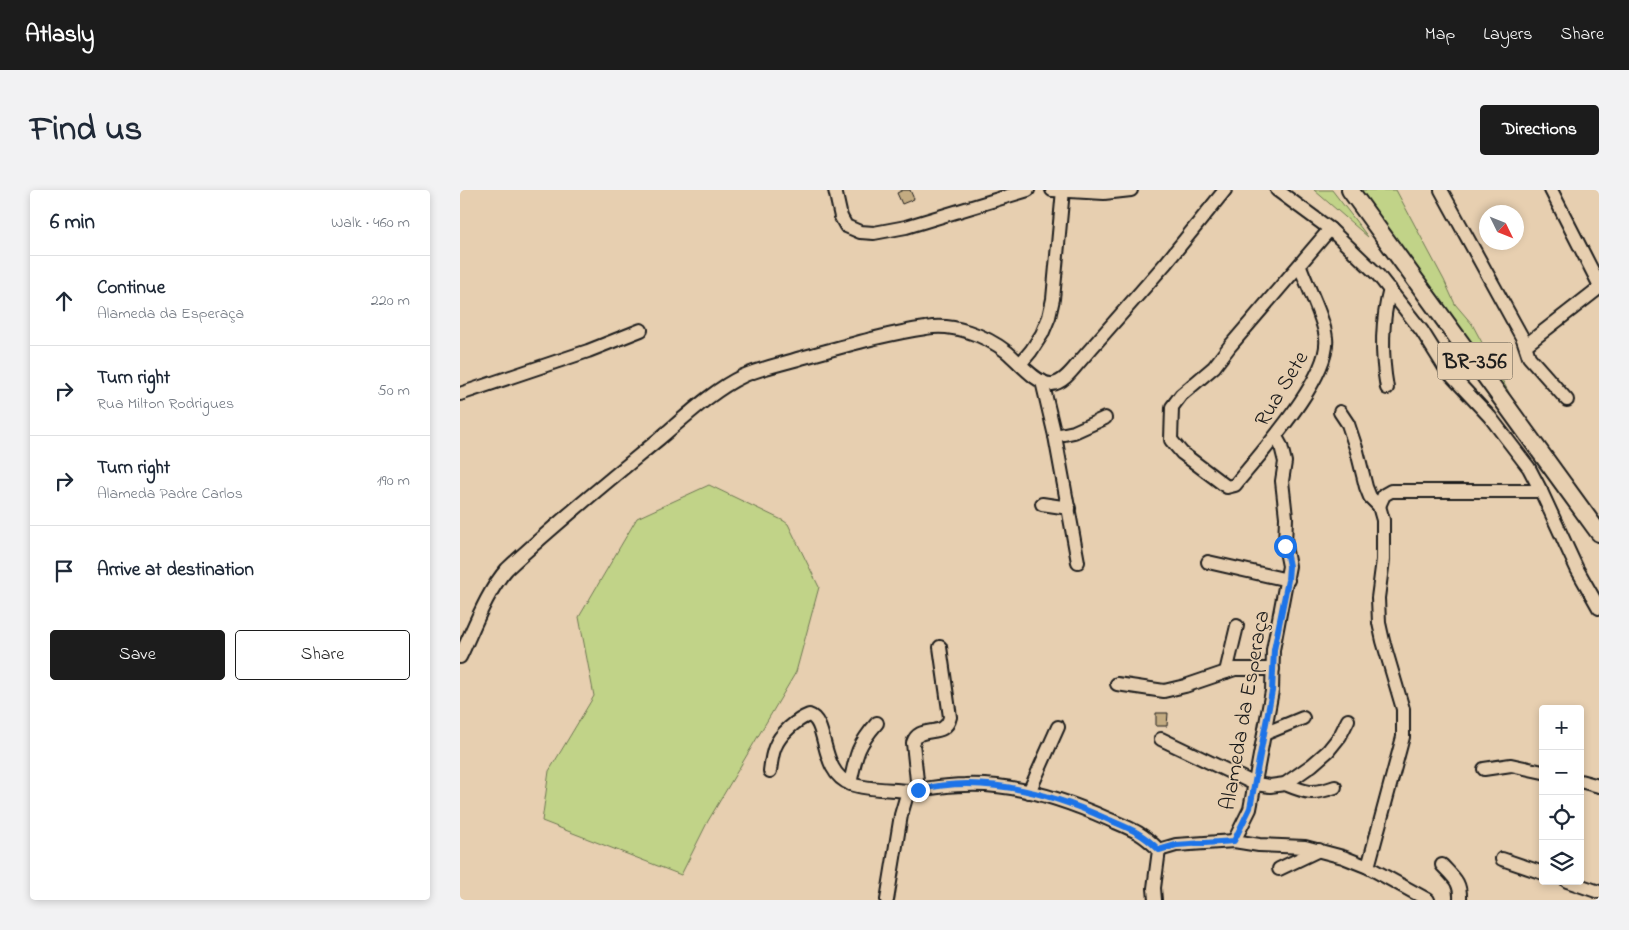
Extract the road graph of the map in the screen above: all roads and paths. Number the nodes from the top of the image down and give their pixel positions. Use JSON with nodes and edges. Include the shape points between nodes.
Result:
{"nodes":[{"id":1,"x":834,"y":190,"type":"edge"},
{"id":2,"x":1028,"y":190,"type":"edge"},
{"id":3,"x":1059,"y":190,"type":"edge"},
{"id":4,"x":1131,"y":190,"type":"edge"},
{"id":5,"x":1226,"y":190,"type":"edge"},
{"id":6,"x":1277,"y":190,"type":"edge"},
{"id":7,"x":1350,"y":190,"type":"edge"},
{"id":8,"x":1441,"y":190,"type":"edge"},
{"id":9,"x":1550,"y":190,"type":"edge"},
{"id":10,"x":1330,"y":229,"type":"junction"},
{"id":11,"x":1300,"y":266,"type":"junction"},
{"id":12,"x":1599,"y":284,"type":"edge"},
{"id":13,"x":1599,"y":288,"type":"edge"},
{"id":14,"x":1390,"y":290,"type":"junction"},
{"id":15,"x":641,"y":330,"type":"dead end"},
{"id":16,"x":1526,"y":345,"type":"junction"},
{"id":17,"x":1020,"y":364,"type":"junction"},
{"id":18,"x":1048,"y":383,"type":"junction"},
{"id":19,"x":1386,"y":388,"type":"dead end"},
{"id":20,"x":460,"y":394,"type":"edge"},
{"id":21,"x":1567,"y":400,"type":"dead end"},
{"id":22,"x":1340,"y":412,"type":"dead end"},
{"id":23,"x":1105,"y":418,"type":"dead end"},
{"id":24,"x":1055,"y":436,"type":"junction"},
{"id":25,"x":1276,"y":437,"type":"junction"},
{"id":26,"x":1541,"y":491,"type":"junction"},
{"id":27,"x":1042,"y":504,"type":"dead end"},
{"id":28,"x":1379,"y":506,"type":"junction"},
{"id":29,"x":1069,"y":508,"type":"junction"},
{"id":30,"x":1599,"y":533,"type":"edge"},
{"id":31,"x":1078,"y":562,"type":"dead end"},
{"id":32,"x":1208,"y":562,"type":"dead end"},
{"id":33,"x":1288,"y":580,"type":"junction"},
{"id":34,"x":1599,"y":608,"type":"edge"},
{"id":35,"x":1237,"y":626,"type":"dead end"},
{"id":36,"x":940,"y":647,"type":"dead end"},
{"id":37,"x":460,"y":657,"type":"edge"},
{"id":38,"x":1273,"y":669,"type":"junction"},
{"id":39,"x":1226,"y":672,"type":"junction"},
{"id":40,"x":1116,"y":684,"type":"dead end"},
{"id":41,"x":1303,"y":718,"type":"dead end"},
{"id":42,"x":1348,"y":720,"type":"dead end"},
{"id":43,"x":878,"y":723,"type":"dead end"},
{"id":44,"x":1058,"y":727,"type":"dead end"},
{"id":45,"x":1264,"y":734,"type":"junction"},
{"id":46,"x":1161,"y":740,"type":"dead end"},
{"id":47,"x":1484,"y":769,"type":"dead end"},
{"id":48,"x":770,"y":771,"type":"dead end"},
{"id":49,"x":1539,"y":771,"type":"edge"},
{"id":50,"x":1584,"y":782,"type":"edge"},
{"id":51,"x":850,"y":784,"type":"junction"},
{"id":52,"x":1255,"y":784,"type":"junction"},
{"id":53,"x":1285,"y":784,"type":"junction"},
{"id":54,"x":1599,"y":786,"type":"edge"},
{"id":55,"x":1335,"y":787,"type":"dead end"},
{"id":56,"x":913,"y":790,"type":"junction"},
{"id":57,"x":1029,"y":792,"type":"junction"},
{"id":58,"x":1234,"y":841,"type":"junction"},
{"id":59,"x":1159,"y":850,"type":"junction"},
{"id":60,"x":1319,"y":850,"type":"junction"},
{"id":61,"x":1502,"y":859,"type":"dead end"},
{"id":62,"x":1442,"y":865,"type":"dead end"},
{"id":63,"x":1368,"y":867,"type":"junction"},
{"id":64,"x":1279,"y":869,"type":"dead end"},
{"id":65,"x":1539,"y":872,"type":"edge"},
{"id":66,"x":1579,"y":885,"type":"edge"},
{"id":67,"x":1599,"y":892,"type":"edge"},
{"id":68,"x":887,"y":900,"type":"edge"},
{"id":69,"x":1155,"y":900,"type":"edge"},
{"id":70,"x":1428,"y":900,"type":"edge"},
{"id":71,"x":1460,"y":900,"type":"edge"}],
"edges":[{"from":1,"to":2,"type":"street","via":[[841,217],[849,228],[867,233],[894,230]]},
{"from":3,"to":4,"type":"street","via":[[1104,193]]},
{"from":3,"to":17,"type":"street","via":[[1054,299],[1042,334]]},
{"from":5,"to":18,"type":"street","via":[[1067,376],[1058,382]]},
{"from":6,"to":10,"type":"street"},
{"from":7,"to":30,"type":"main road","number":"BR-356"},
{"from":8,"to":16,"type":"street"},
{"from":9,"to":12,"type":"street"},
{"from":10,"to":11,"type":"street"},
{"from":10,"to":14,"type":"street"},
{"from":11,"to":25,"type":"street","name":"Rua Sete","via":[[1327,340],[1323,359],[1313,380]]},
{"from":11,"to":25,"type":"street","name":"Rua Sete","via":[[1214,367],[1181,395],[1172,408],[1171,440],[1182,453],[1227,487],[1236,484]]},
{"from":13,"to":16,"type":"street"},
{"from":14,"to":19,"type":"street","via":[[1382,333]]},
{"from":14,"to":26,"type":"street","via":[[1422,331],[1447,371],[1529,468]]},
{"from":15,"to":20,"type":"street","via":[[588,352]]},
{"from":16,"to":21,"type":"street","via":[[1529,357]]},
{"from":17,"to":18,"type":"street"},
{"from":17,"to":37,"type":"street","via":[[997,345],[981,337],[962,330],[928,327],[815,354],[738,378],[689,414],[506,569]]},
{"from":18,"to":24,"type":"street"},
{"from":22,"to":28,"type":"street","via":[[1348,424],[1370,497]]},
{"from":23,"to":24,"type":"street","via":[[1074,432]]},
{"from":24,"to":29,"type":"street"},
{"from":25,"to":33,"type":"street","name":"Alameda da Esperaça","via":[[1285,462],[1282,481]]},
{"from":26,"to":28,"type":"street","via":[[1391,491],[1384,495]]},
{"from":26,"to":34,"type":"street","via":[[1577,570]]},
{"from":27,"to":29,"type":"street"},
{"from":28,"to":63,"type":"street","via":[[1383,520],[1379,623],[1403,709],[1403,737]]},
{"from":29,"to":31,"type":"street"},
{"from":32,"to":33,"type":"street"},
{"from":33,"to":38,"type":"street","name":"Alameda da Esperaça"},
{"from":35,"to":39,"type":"street"},
{"from":36,"to":56,"type":"street","via":[[949,722],[943,729],[914,738]]},
{"from":38,"to":39,"type":"street"},
{"from":38,"to":45,"type":"street","name":"Alameda da Esperaça"},
{"from":39,"to":40,"type":"street","via":[[1164,691]]},
{"from":41,"to":45,"type":"street"},
{"from":42,"to":53,"type":"street","via":[[1332,747]]},
{"from":43,"to":51,"type":"street","via":[[856,753]]},
{"from":44,"to":57,"type":"street"},
{"from":45,"to":52,"type":"street","name":"Alameda da Esperaça"},
{"from":46,"to":52,"type":"street"},
{"from":47,"to":49,"type":"street","via":[[1511,765]]},
{"from":48,"to":51,"type":"street","via":[[779,740],[801,718],[809,715],[819,723],[833,769]]},
{"from":50,"to":54,"type":"street"},
{"from":51,"to":56,"type":"street"},
{"from":52,"to":53,"type":"street"},
{"from":52,"to":58,"type":"street","name":"Alameda da Esperaça","via":[[1250,808]]},
{"from":53,"to":55,"type":"street","via":[[1311,793]]},
{"from":56,"to":57,"type":"street","via":[[966,785]]},
{"from":56,"to":68,"type":"street","via":[[901,815]]},
{"from":57,"to":59,"type":"street","via":[[1131,828]]},
{"from":58,"to":59,"type":"street","via":[[1176,845]]},
{"from":58,"to":60,"type":"street"},
{"from":59,"to":69,"type":"street"},
{"from":60,"to":63,"type":"street"},
{"from":60,"to":64,"type":"street"},
{"from":61,"to":65,"type":"street"},
{"from":62,"to":71,"type":"street","via":[[1458,881]]},
{"from":63,"to":70,"type":"street"},
{"from":66,"to":67,"type":"street"}]}
